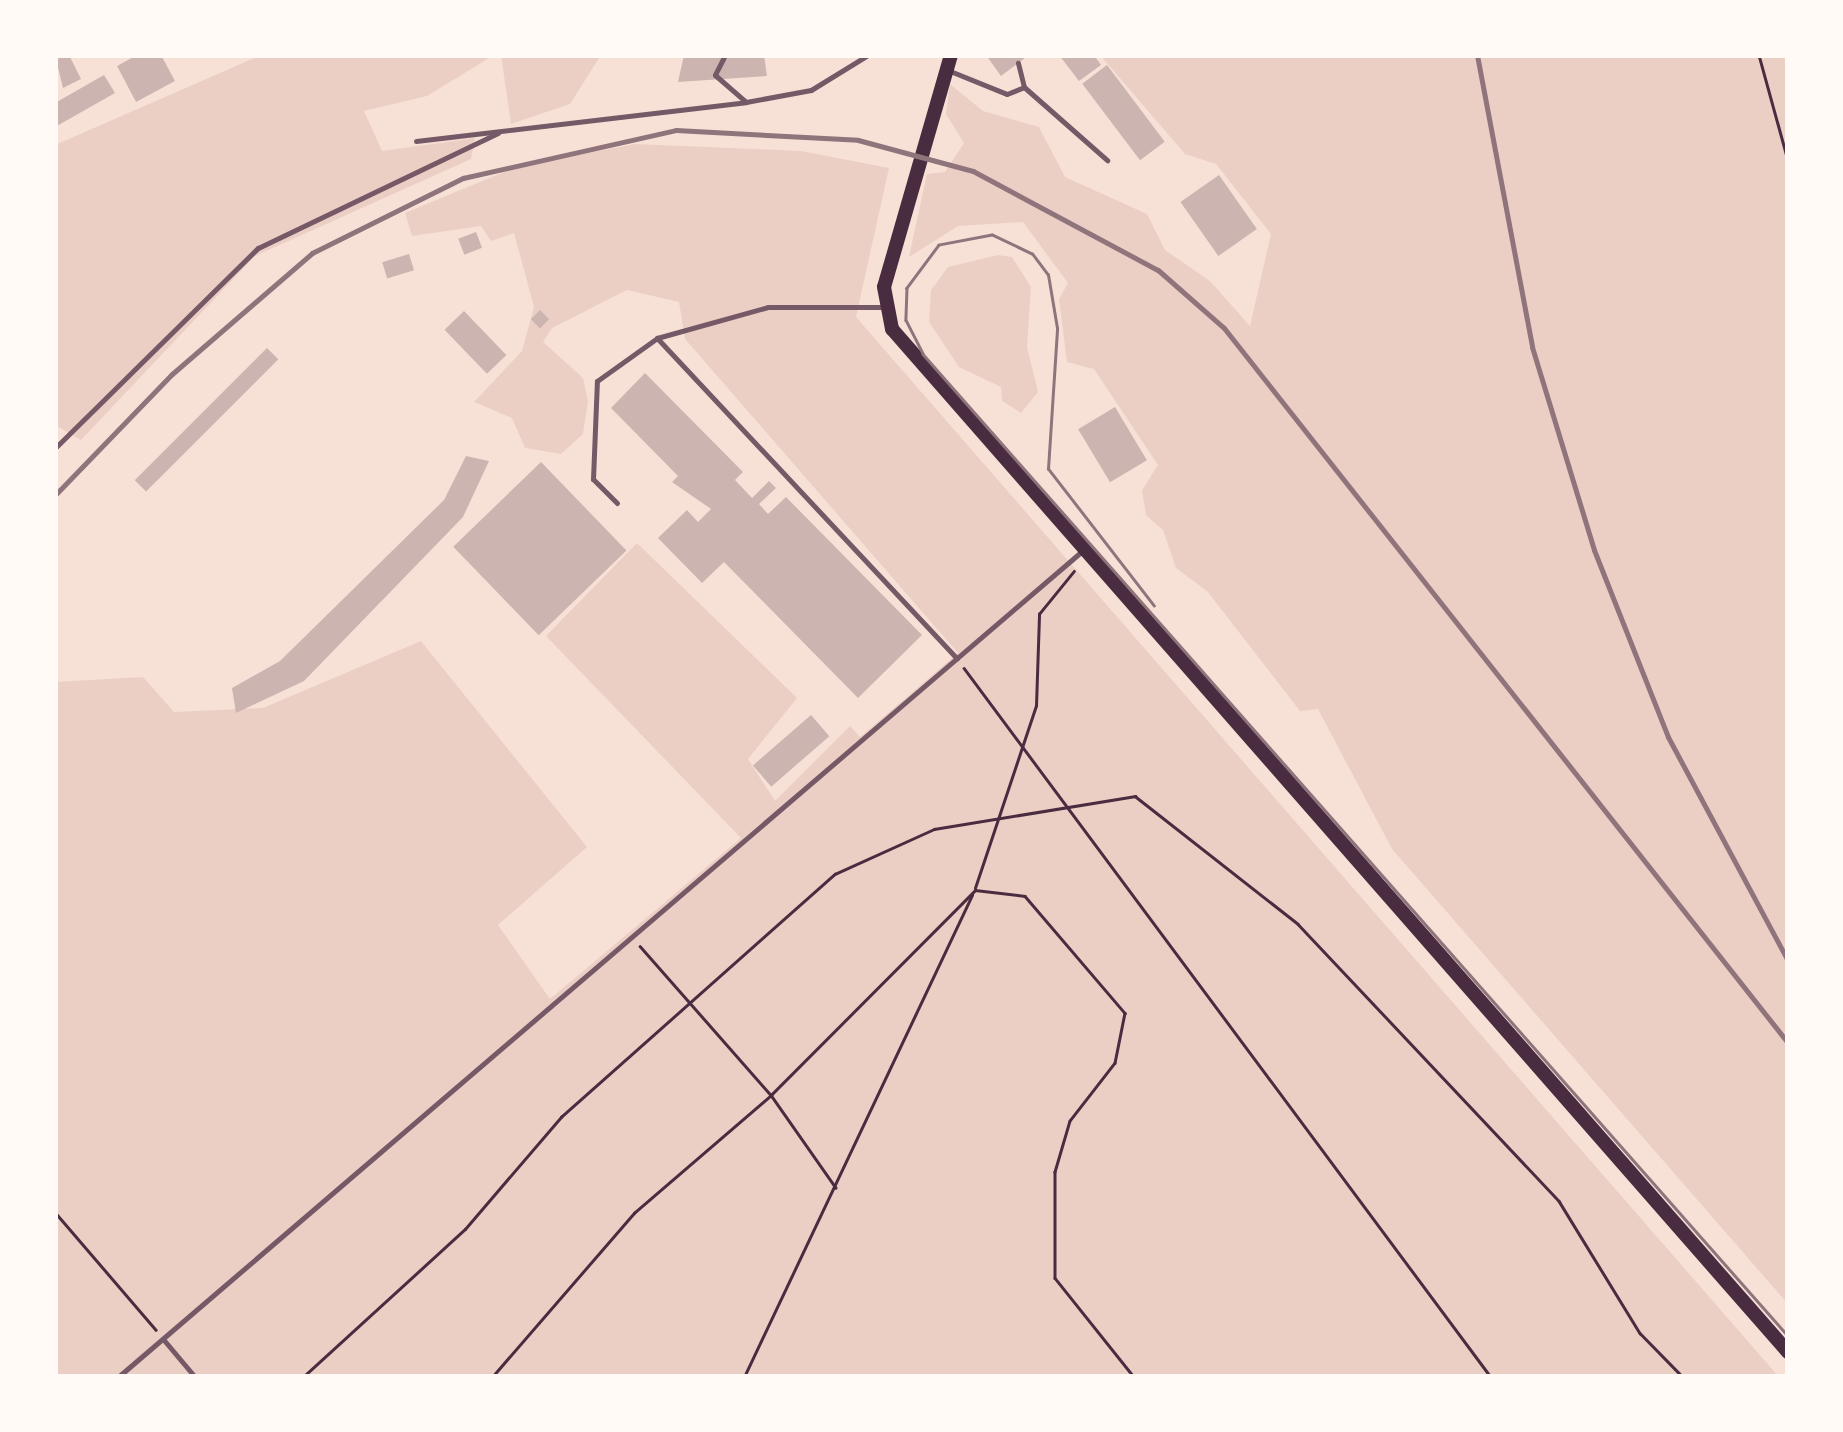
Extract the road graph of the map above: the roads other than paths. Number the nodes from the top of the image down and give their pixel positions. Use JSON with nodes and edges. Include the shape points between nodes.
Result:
{"nodes":[{"id":1,"x":725,"y":55,"type":"edge"},
{"id":2,"x":868,"y":55,"type":"edge"},
{"id":3,"x":949,"y":62,"type":"edge"},
{"id":4,"x":1018,"y":64,"type":"dead end"},
{"id":5,"x":1024,"y":86,"type":"junction"},
{"id":6,"x":746,"y":102,"type":"junction"},
{"id":7,"x":498,"y":132,"type":"junction"},
{"id":8,"x":416,"y":141,"type":"dead end"},
{"id":9,"x":1106,"y":160,"type":"dead end"},
{"id":10,"x":885,"y":307,"type":"junction"},
{"id":11,"x":657,"y":338,"type":"junction"},
{"id":12,"x":55,"y":448,"type":"edge"},
{"id":13,"x":617,"y":502,"type":"dead end"},
{"id":14,"x":1077,"y":556,"type":"junction"},
{"id":15,"x":957,"y":659,"type":"junction"},
{"id":16,"x":163,"y":1339,"type":"junction"},
{"id":17,"x":1788,"y":1352,"type":"edge"},
{"id":18,"x":118,"y":1377,"type":"edge"},
{"id":19,"x":195,"y":1377,"type":"edge"}],
"edges":[{"from":1,"to":6,"type":"lane","via":[[715,75]]},
{"from":2,"to":6,"type":"lane","via":[[811,90]]},
{"from":3,"to":5,"type":"lane","via":[[987,90]]},
{"from":3,"to":10,"type":"main road"},
{"from":4,"to":5,"type":"lane"},
{"from":5,"to":9,"type":"lane"},
{"from":6,"to":7,"type":"lane"},
{"from":7,"to":8,"type":"lane"},
{"from":7,"to":12,"type":"lane","via":[[258,248]]},
{"from":10,"to":11,"type":"lane","via":[[768,307]]},
{"from":10,"to":14,"type":"main road","via":[[892,330]]},
{"from":11,"to":13,"type":"lane","via":[[597,381],[594,479]]},
{"from":11,"to":15,"type":"lane"},
{"from":14,"to":15,"type":"lane"},
{"from":14,"to":17,"type":"main road"},
{"from":15,"to":16,"type":"lane","via":[[636,941]]},
{"from":16,"to":18,"type":"lane"},
{"from":16,"to":19,"type":"lane"}]}
